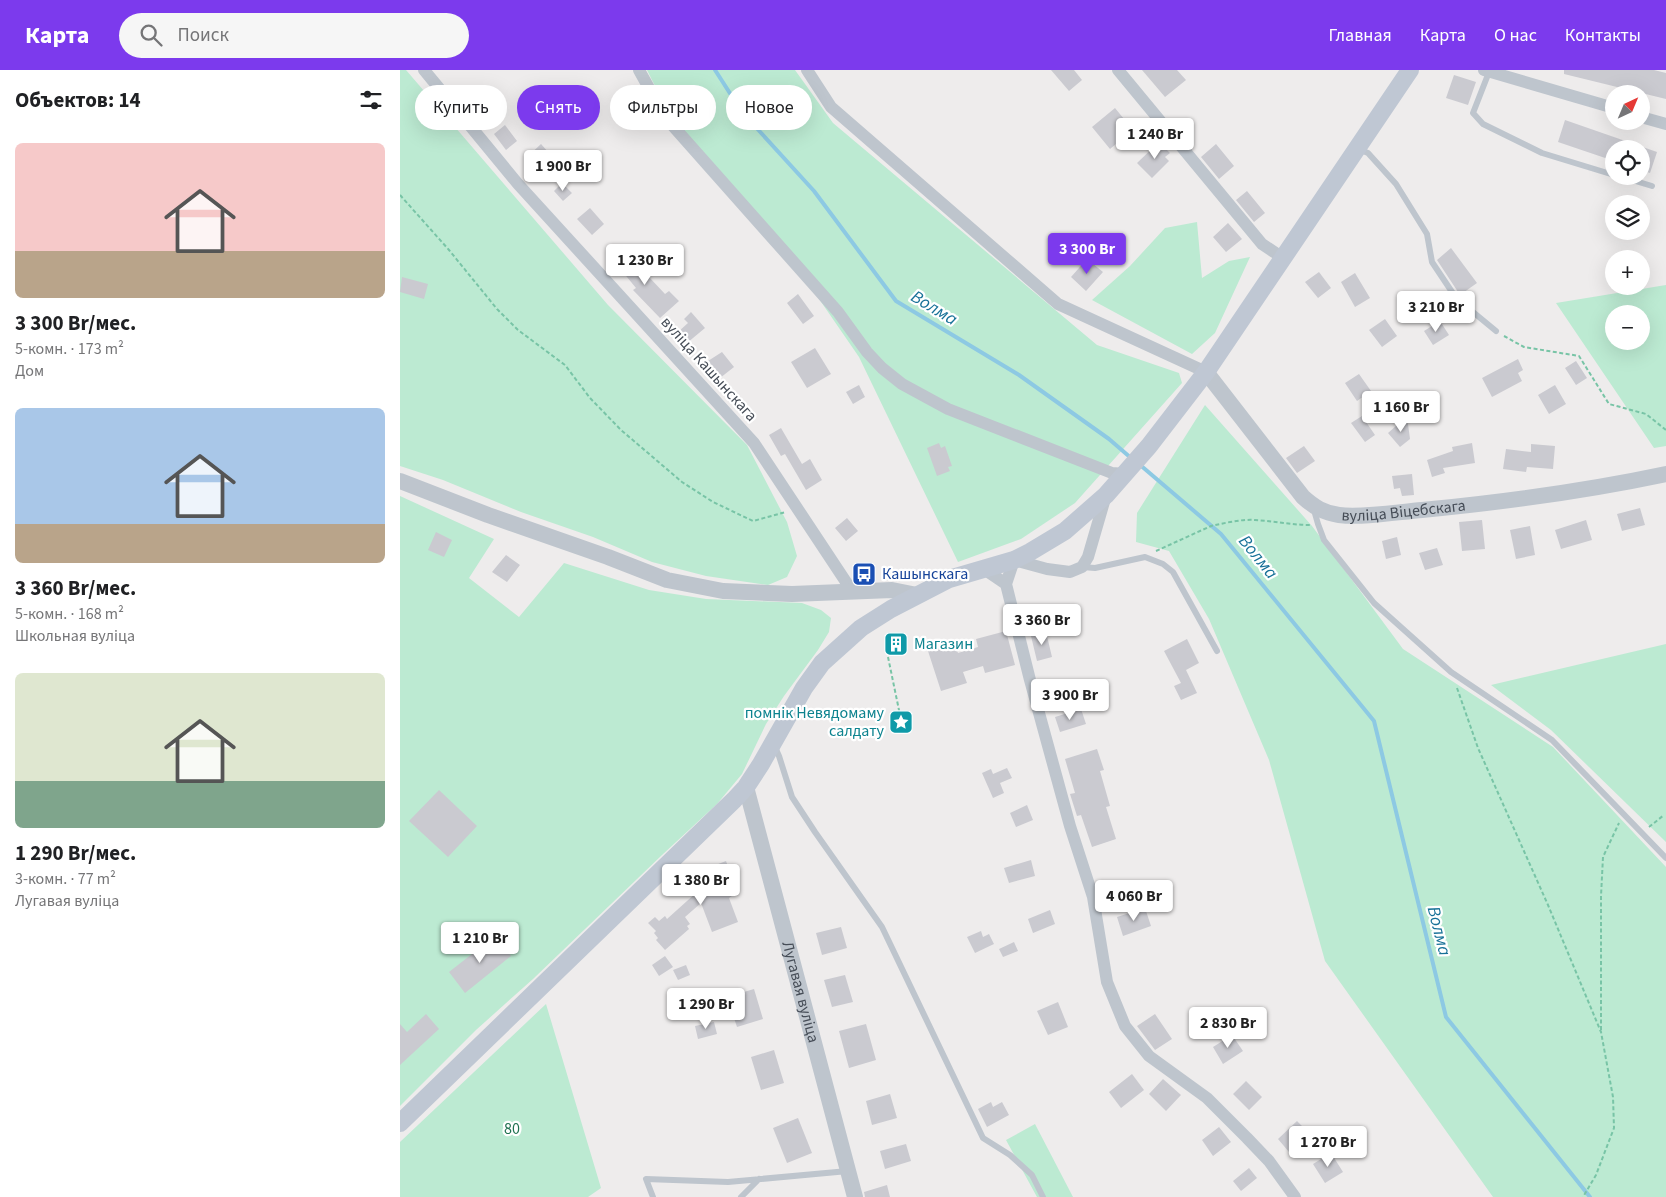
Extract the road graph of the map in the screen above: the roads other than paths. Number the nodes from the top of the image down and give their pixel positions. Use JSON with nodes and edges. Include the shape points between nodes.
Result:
{"nodes":[{"id":1,"x":424,"y":70,"type":"edge"},
{"id":2,"x":639,"y":70,"type":"edge"},
{"id":3,"x":807,"y":70,"type":"edge"},
{"id":4,"x":1118,"y":70,"type":"edge"},
{"id":5,"x":1410,"y":70,"type":"edge"},
{"id":6,"x":1486,"y":71,"type":"edge"},
{"id":7,"x":1605,"y":105,"type":"edge"},
{"id":8,"x":1650,"y":119,"type":"edge"},
{"id":9,"x":1666,"y":124,"type":"edge"},
{"id":10,"x":1357,"y":149,"type":"junction"},
{"id":11,"x":1605,"y":172,"type":"edge"},
{"id":12,"x":1649,"y":185,"type":"edge"},
{"id":13,"x":1652,"y":186,"type":"dead end"},
{"id":14,"x":1283,"y":258,"type":"junction"},
{"id":15,"x":1496,"y":331,"type":"road end"},
{"id":16,"x":1206,"y":372,"type":"junction"},
{"id":17,"x":1125,"y":474,"type":"junction"},
{"id":18,"x":1666,"y":474,"type":"edge"},
{"id":19,"x":400,"y":481,"type":"edge"},
{"id":20,"x":1106,"y":495,"type":"junction"},
{"id":21,"x":1314,"y":506,"type":"junction"},
{"id":22,"x":1014,"y":560,"type":"junction"},
{"id":23,"x":1082,"y":567,"type":"junction"},
{"id":24,"x":984,"y":569,"type":"junction"},
{"id":25,"x":1006,"y":584,"type":"junction"},
{"id":26,"x":852,"y":591,"type":"junction"},
{"id":27,"x":917,"y":595,"type":"junction"},
{"id":28,"x":1217,"y":651,"type":"dead end"},
{"id":29,"x":773,"y":744,"type":"junction"},
{"id":30,"x":746,"y":787,"type":"junction"},
{"id":31,"x":1666,"y":858,"type":"edge"},
{"id":32,"x":400,"y":1123,"type":"edge"},
{"id":33,"x":848,"y":1171,"type":"junction"},
{"id":34,"x":759,"y":1179,"type":"junction"},
{"id":35,"x":653,"y":1197,"type":"edge"},
{"id":36,"x":741,"y":1197,"type":"edge"},
{"id":37,"x":855,"y":1197,"type":"edge"},
{"id":38,"x":1043,"y":1197,"type":"edge"},
{"id":39,"x":1295,"y":1197,"type":"edge"}],
"edges":[{"from":1,"to":26,"type":"street","name":"вуліца Кашынскага","via":[[518,184],[754,443]]},
{"from":2,"to":17,"type":"street","via":[[665,117],[838,312],[882,368],[902,384],[948,409],[1112,473]]},
{"from":3,"to":16,"type":"street","via":[[831,106],[1058,304]]},
{"from":4,"to":14,"type":"street","via":[[1262,244]]},
{"from":5,"to":10,"type":"main road"},
{"from":6,"to":7,"type":"street"},
{"from":6,"to":11,"type":"lane","via":[[1473,113],[1482,124],[1542,153]]},
{"from":8,"to":9,"type":"street"},
{"from":10,"to":14,"type":"main road"},
{"from":10,"to":15,"type":"lane","via":[[1368,153],[1396,184],[1427,234],[1432,262],[1456,298]]},
{"from":12,"to":13,"type":"lane"},
{"from":14,"to":16,"type":"main road"},
{"from":16,"to":17,"type":"main road"},
{"from":16,"to":21,"type":"street","name":"вуліца Віцебскага","via":[[1292,484]]},
{"from":17,"to":20,"type":"main road"},
{"from":18,"to":21,"type":"street","name":"вуліца Віцебскага","via":[[1587,489],[1455,507],[1342,516],[1325,513]]},
{"from":19,"to":26,"type":"street","via":[[667,580],[723,591],[792,594]]},
{"from":20,"to":22,"type":"main road","via":[[1065,530]]},
{"from":20,"to":23,"type":"street","via":[[1088,557]]},
{"from":21,"to":31,"type":"lane","via":[[1324,540],[1374,603],[1451,672],[1552,740]]},
{"from":22,"to":23,"type":"street","via":[[1047,570],[1070,572]]},
{"from":22,"to":24,"type":"main road"},
{"from":22,"to":25,"type":"street"},
{"from":23,"to":28,"type":"lane","via":[[1096,568],[1146,557],[1163,564],[1172,572]]},
{"from":24,"to":25,"type":"street"},
{"from":24,"to":27,"type":"main road","via":[[949,579]]},
{"from":25,"to":39,"type":"street","via":[[1070,826],[1093,897],[1107,982],[1125,1026],[1149,1056],[1214,1105],[1269,1162]]},
{"from":26,"to":27,"type":"street","via":[[892,590]]},
{"from":27,"to":29,"type":"main road","via":[[860,628],[822,663]]},
{"from":29,"to":30,"type":"main road"},
{"from":29,"to":38,"type":"lane","via":[[780,756],[792,797],[882,927],[983,1138],[1010,1155],[1032,1175]]},
{"from":30,"to":32,"type":"main road"},
{"from":30,"to":33,"type":"street","name":"Лугавая вуліца"},
{"from":33,"to":34,"type":"lane"},
{"from":33,"to":37,"type":"street","name":"Лугавая вуліца"},
{"from":34,"to":35,"type":"lane","via":[[728,1182],[646,1179]]},
{"from":34,"to":36,"type":"lane"}]}
